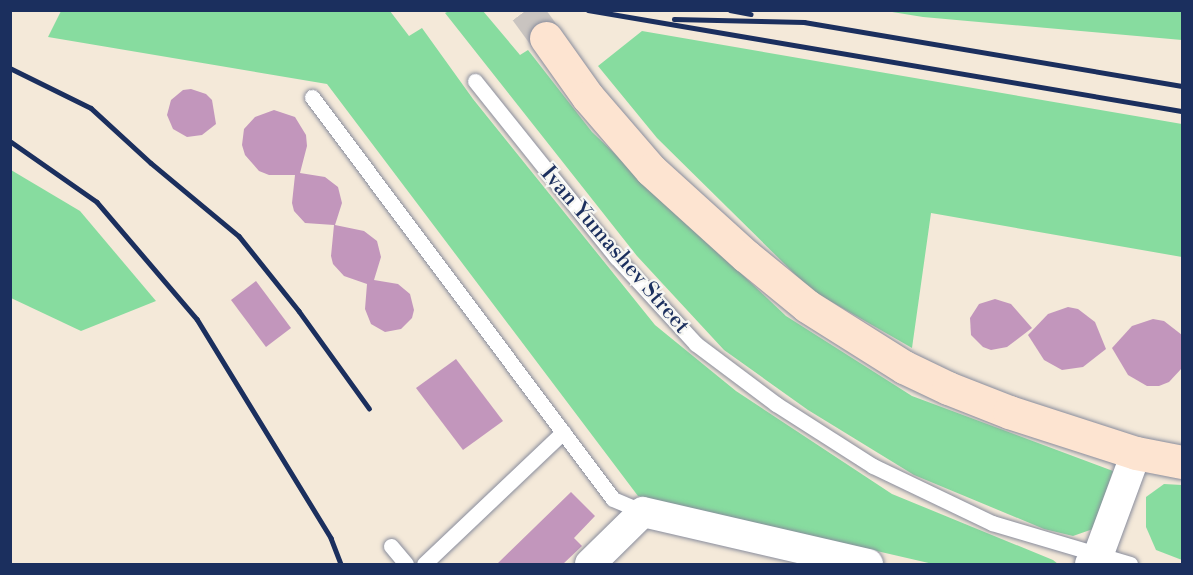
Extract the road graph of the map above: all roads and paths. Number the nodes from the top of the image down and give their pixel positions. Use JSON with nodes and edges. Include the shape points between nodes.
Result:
{"nodes":[{"id":1,"x":546,"y":38,"type":"tunnel mouth"},
{"id":2,"x":475,"y":81,"type":"dead end"},
{"id":3,"x":312,"y":97,"type":"dead end"},
{"id":4,"x":563,"y":432,"type":"junction"},
{"id":5,"x":1136,"y":453,"type":"junction"},
{"id":6,"x":1182,"y":462,"type":"edge"},
{"id":7,"x":643,"y":512,"type":"junction"},
{"id":8,"x":391,"y":546,"type":"dead end"},
{"id":9,"x":1094,"y":560,"type":"edge"},
{"id":10,"x":406,"y":564,"type":"edge"},
{"id":11,"x":424,"y":564,"type":"edge"},
{"id":12,"x":590,"y":564,"type":"edge"},
{"id":13,"x":868,"y":564,"type":"edge"},
{"id":14,"x":1130,"y":564,"type":"edge"}],
"edges":[{"from":1,"to":5,"type":"street","via":[[588,98],[651,170],[807,306],[904,368],[948,388]]},
{"from":2,"to":9,"type":"lane","name":"Ivan Yumashev Street","via":[[616,258],[696,344],[776,404],[873,466],[992,523]]},
{"from":3,"to":4,"type":"lane"},
{"from":4,"to":7,"type":"lane","via":[[613,499]]},
{"from":4,"to":11,"type":"lane"},
{"from":5,"to":6,"type":"street"},
{"from":5,"to":9,"type":"street"},
{"from":7,"to":12,"type":"street"},
{"from":7,"to":13,"type":"street"},
{"from":8,"to":10,"type":"lane"},
{"from":9,"to":14,"type":"lane","name":"Ivan Yumashev Street"}]}
